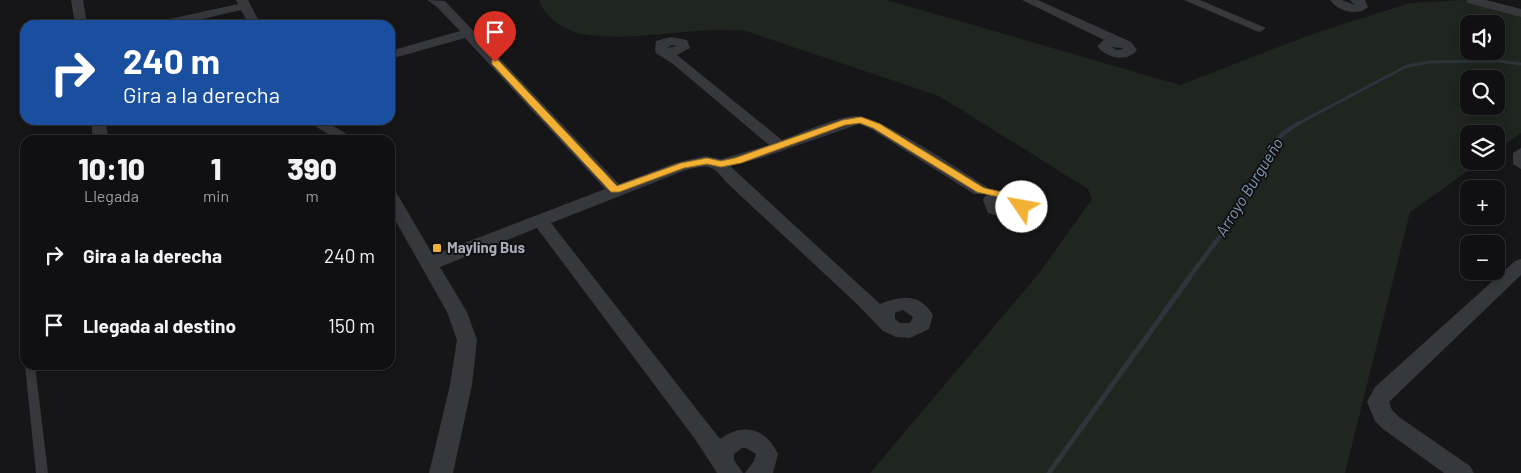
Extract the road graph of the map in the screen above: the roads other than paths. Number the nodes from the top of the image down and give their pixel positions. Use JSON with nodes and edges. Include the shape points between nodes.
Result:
{"nodes":[{"id":1,"x":77,"y":0,"type":"edge"},
{"id":2,"x":433,"y":0,"type":"edge"},
{"id":3,"x":1028,"y":0,"type":"edge"},
{"id":4,"x":1190,"y":0,"type":"edge"},
{"id":5,"x":1336,"y":0,"type":"edge"},
{"id":6,"x":1356,"y":0,"type":"edge"},
{"id":7,"x":1472,"y":0,"type":"edge"},
{"id":8,"x":243,"y":3,"type":"edge"},
{"id":9,"x":1521,"y":13,"type":"edge"},
{"id":10,"x":81,"y":20,"type":"edge"},
{"id":11,"x":179,"y":20,"type":"edge"},
{"id":12,"x":252,"y":20,"type":"edge"},
{"id":13,"x":1260,"y":28,"type":"dead end"},
{"id":14,"x":468,"y":33,"type":"junction"},
{"id":15,"x":1122,"y":43,"type":"dead end"},
{"id":16,"x":663,"y":52,"type":"dead end"},
{"id":17,"x":395,"y":54,"type":"edge"},
{"id":18,"x":322,"y":125,"type":"edge"},
{"id":19,"x":340,"y":135,"type":"edge"},
{"id":20,"x":780,"y":146,"type":"junction"},
{"id":21,"x":1521,"y":153,"type":"edge"},
{"id":22,"x":721,"y":164,"type":"junction"},
{"id":23,"x":1521,"y":164,"type":"edge"},
{"id":24,"x":615,"y":190,"type":"junction"},
{"id":25,"x":990,"y":196,"type":"dead end"},
{"id":26,"x":395,"y":205,"type":"edge"},
{"id":27,"x":540,"y":220,"type":"junction"},
{"id":28,"x":429,"y":264,"type":"junction"},
{"id":29,"x":1521,"y":265,"type":"edge"},
{"id":30,"x":889,"y":314,"type":"dead end"},
{"id":31,"x":31,"y":370,"type":"edge"},
{"id":32,"x":703,"y":432,"type":"junction"},
{"id":33,"x":733,"y":441,"type":"junction"},
{"id":34,"x":727,"y":468,"type":"edge"},
{"id":35,"x":42,"y":473,"type":"edge"},
{"id":36,"x":441,"y":473,"type":"edge"},
{"id":37,"x":757,"y":473,"type":"edge"},
{"id":38,"x":1462,"y":473,"type":"edge"}],
"edges":[{"from":1,"to":10,"type":"street"},
{"from":2,"to":14,"type":"street","via":[[441,4]]},
{"from":3,"to":15,"type":"street","via":[[1103,38]]},
{"from":4,"to":13,"type":"street"},
{"from":5,"to":6,"type":"street","via":[[1349,8],[1362,6]]},
{"from":7,"to":9,"type":"street"},
{"from":8,"to":11,"type":"street"},
{"from":8,"to":12,"type":"street"},
{"from":14,"to":17,"type":"street"},
{"from":14,"to":24,"type":"street"},
{"from":16,"to":20,"type":"street","via":[[679,56]]},
{"from":18,"to":19,"type":"street"},
{"from":20,"to":22,"type":"street"},
{"from":20,"to":25,"type":"street","via":[[843,123],[861,120]]},
{"from":21,"to":23,"type":"street"},
{"from":22,"to":24,"type":"street","via":[[707,161],[681,166]]},
{"from":22,"to":30,"type":"street","via":[[732,179],[864,299]]},
{"from":24,"to":27,"type":"street"},
{"from":26,"to":28,"type":"street"},
{"from":27,"to":28,"type":"street"},
{"from":27,"to":32,"type":"street"},
{"from":28,"to":36,"type":"street","via":[[457,312],[467,340],[461,385]]},
{"from":29,"to":38,"type":"street","via":[[1383,393],[1378,402],[1383,415],[1398,429]]},
{"from":31,"to":35,"type":"lane"},
{"from":32,"to":33,"type":"street","via":[[712,438]]},
{"from":32,"to":34,"type":"street"},
{"from":33,"to":34,"type":"street","via":[[723,450]]},
{"from":33,"to":37,"type":"street","via":[[754,439],[765,448],[767,460]]}]}
